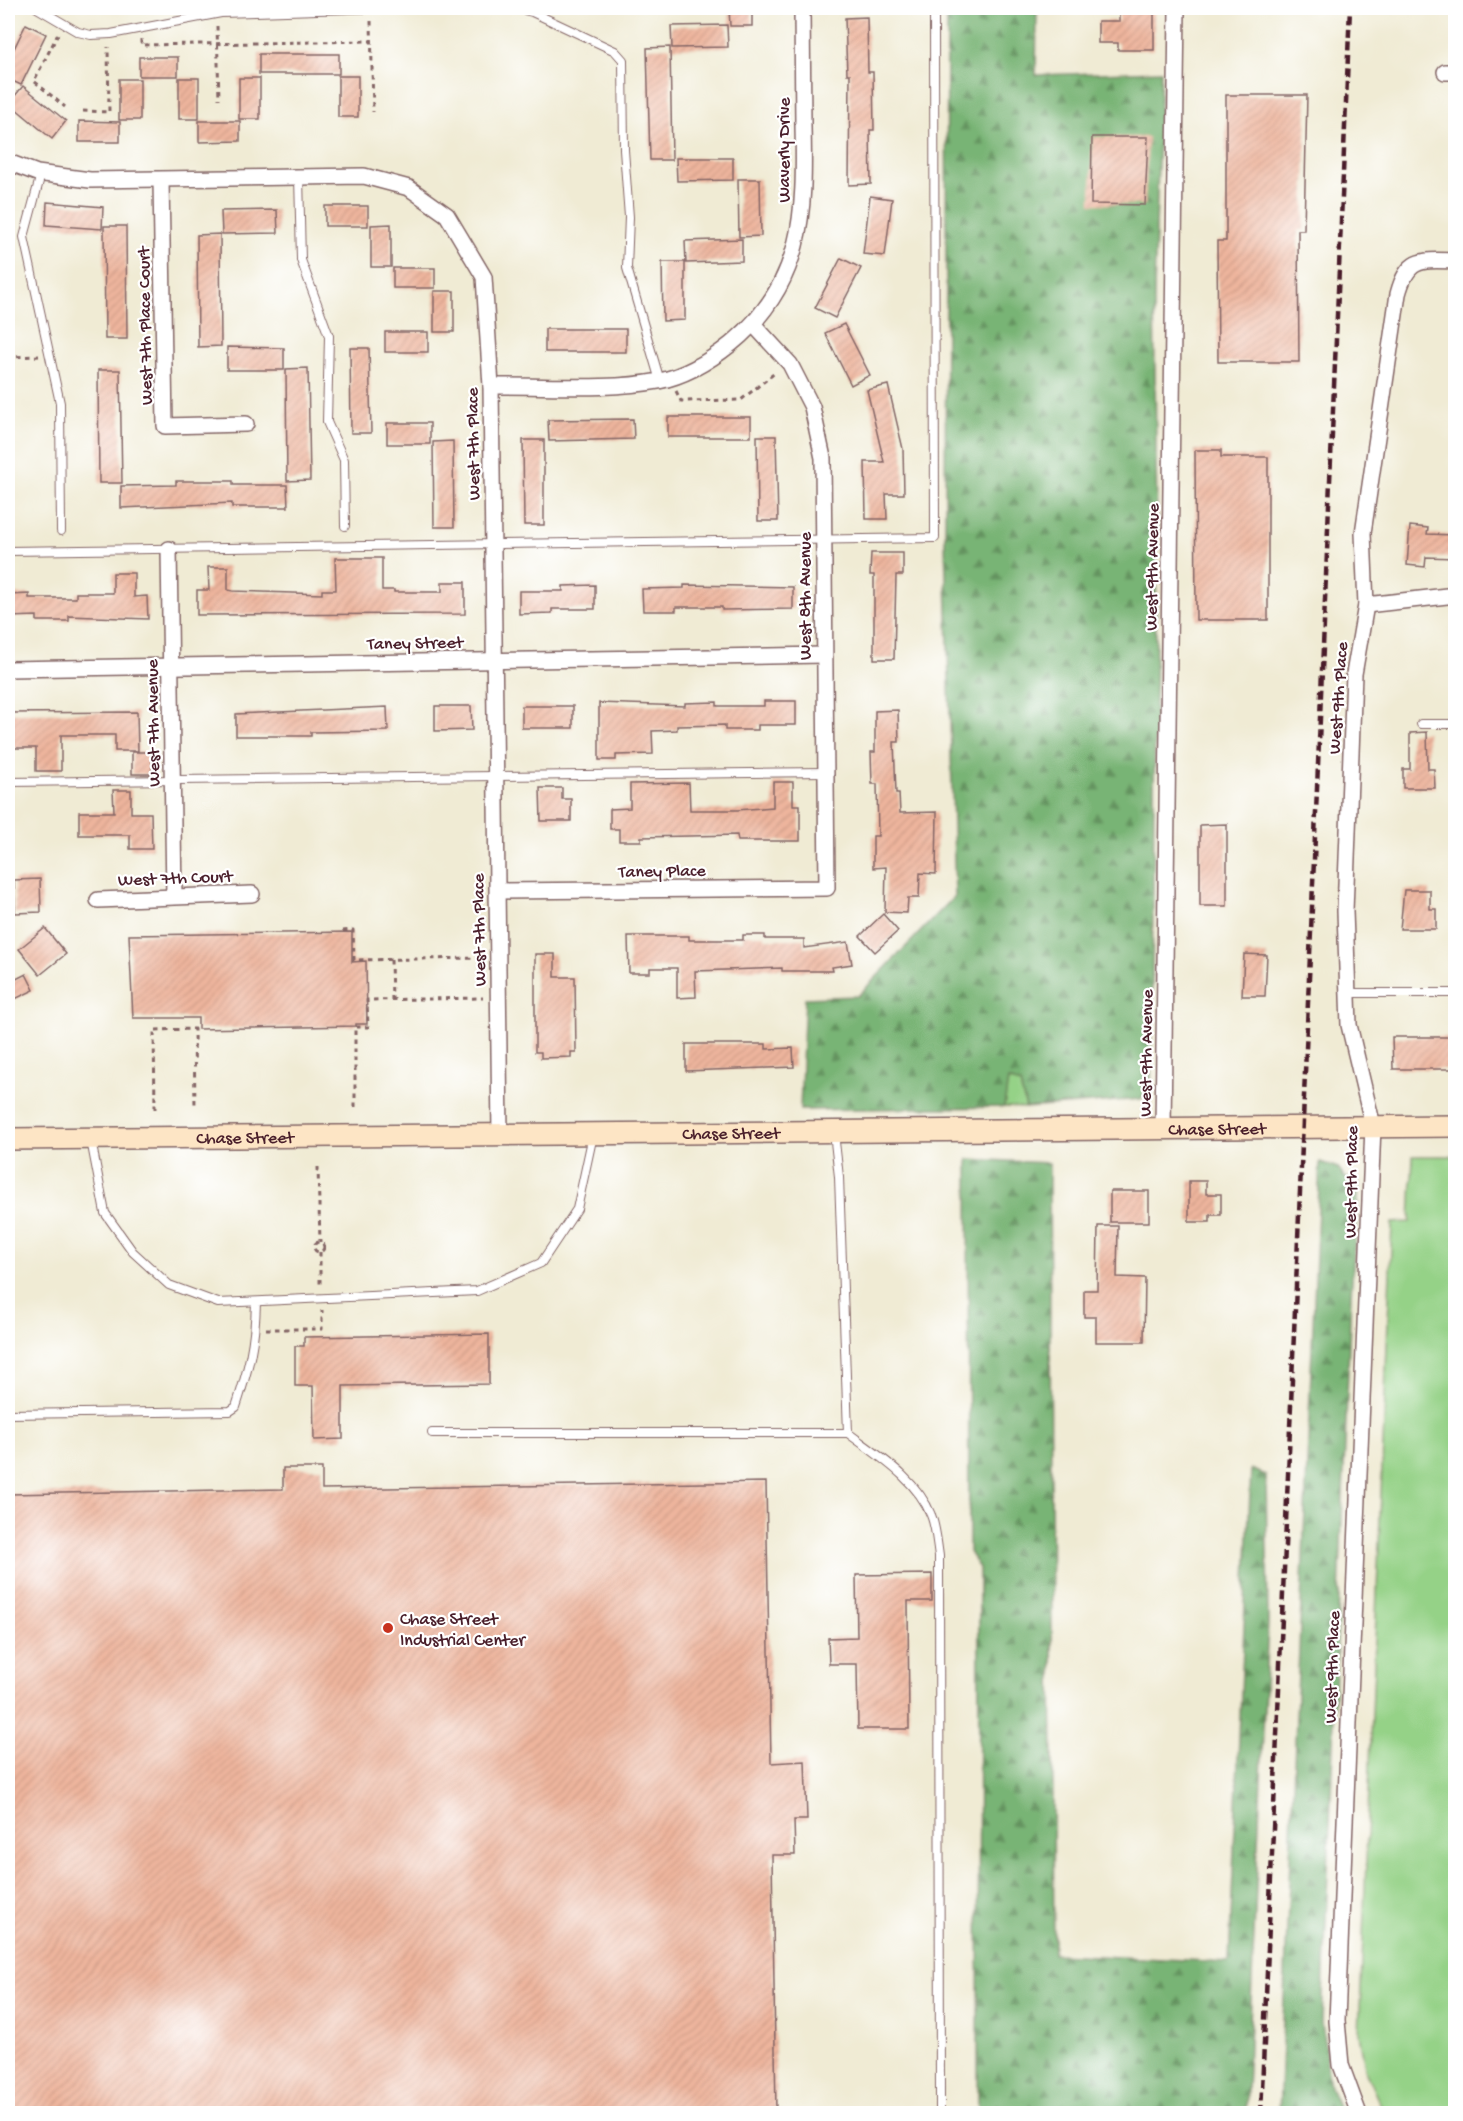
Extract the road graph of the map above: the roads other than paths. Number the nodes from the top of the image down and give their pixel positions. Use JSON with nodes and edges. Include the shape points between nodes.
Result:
{"nodes":[{"id":1,"x":37,"y":8,"type":"edge"},
{"id":2,"x":371,"y":8,"type":"edge"},
{"id":3,"x":381,"y":8,"type":"edge"},
{"id":4,"x":516,"y":8,"type":"edge"},
{"id":5,"x":802,"y":8,"type":"edge"},
{"id":6,"x":934,"y":8,"type":"edge"},
{"id":7,"x":1177,"y":8,"type":"edge"},
{"id":8,"x":8,"y":162,"type":"edge"},
{"id":9,"x":41,"y":174,"type":"junction"},
{"id":10,"x":299,"y":176,"type":"junction"},
{"id":11,"x":161,"y":180,"type":"junction"},
{"id":12,"x":1455,"y":261,"type":"edge"},
{"id":13,"x":754,"y":325,"type":"junction"},
{"id":14,"x":667,"y":384,"type":"junction"},
{"id":15,"x":491,"y":386,"type":"junction"},
{"id":16,"x":246,"y":424,"type":"dead end"},
{"id":17,"x":345,"y":526,"type":"dead end"},
{"id":18,"x":61,"y":531,"type":"dead end"},
{"id":19,"x":824,"y":539,"type":"junction"},
{"id":20,"x":492,"y":544,"type":"junction"},
{"id":21,"x":169,"y":549,"type":"junction"},
{"id":22,"x":8,"y":551,"type":"edge"},
{"id":23,"x":1455,"y":595,"type":"edge"},
{"id":24,"x":1366,"y":605,"type":"junction"},
{"id":25,"x":824,"y":655,"type":"junction"},
{"id":26,"x":493,"y":660,"type":"junction"},
{"id":27,"x":171,"y":666,"type":"junction"},
{"id":28,"x":8,"y":669,"type":"edge"},
{"id":29,"x":1421,"y":724,"type":"dead end"},
{"id":30,"x":1455,"y":724,"type":"edge"},
{"id":31,"x":825,"y":772,"type":"junction"},
{"id":32,"x":495,"y":776,"type":"junction"},
{"id":33,"x":172,"y":780,"type":"junction"},
{"id":34,"x":8,"y":782,"type":"edge"},
{"id":35,"x":827,"y":888,"type":"joint"},
{"id":36,"x":498,"y":891,"type":"junction"},
{"id":37,"x":252,"y":894,"type":"dead end"},
{"id":38,"x":174,"y":896,"type":"junction"},
{"id":39,"x":98,"y":900,"type":"dead end"},
{"id":40,"x":1346,"y":993,"type":"junction"},
{"id":41,"x":1455,"y":993,"type":"edge"},
{"id":42,"x":1373,"y":1126,"type":"junction"},
{"id":43,"x":1455,"y":1126,"type":"edge"},
{"id":44,"x":1163,"y":1128,"type":"junction"},
{"id":45,"x":834,"y":1132,"type":"junction"},
{"id":46,"x":593,"y":1134,"type":"junction"},
{"id":47,"x":500,"y":1135,"type":"junction"},
{"id":48,"x":91,"y":1138,"type":"junction"},
{"id":49,"x":8,"y":1139,"type":"edge"},
{"id":50,"x":256,"y":1302,"type":"junction"},
{"id":51,"x":8,"y":1414,"type":"edge"},
{"id":52,"x":432,"y":1433,"type":"dead end"},
{"id":53,"x":848,"y":1433,"type":"junction"},
{"id":54,"x":940,"y":2114,"type":"edge"},
{"id":55,"x":1359,"y":2114,"type":"edge"}],
"edges":[{"from":1,"to":2,"type":"lane","via":[[78,32],[107,34],[217,14]]},
{"from":2,"to":3,"type":"lane"},
{"from":4,"to":14,"type":"lane","via":[[615,51],[622,60],[629,217],[627,268]]},
{"from":5,"to":13,"type":"street","name":"Waverly Drive","via":[[804,195],[797,241],[781,285]]},
{"from":6,"to":19,"type":"lane","via":[[935,538]]},
{"from":7,"to":44,"type":"street","name":"West 9th Avenue"},
{"from":8,"to":9,"type":"street","name":"West 7th Place"},
{"from":9,"to":11,"type":"street","name":"West 7th Place","via":[[90,180]]},
{"from":9,"to":18,"type":"lane","via":[[24,237],[60,403]]},
{"from":10,"to":11,"type":"street","name":"West 7th Place"},
{"from":10,"to":15,"type":"street","name":"West 7th Place","via":[[364,176],[409,189],[447,215],[484,277]]},
{"from":10,"to":17,"type":"lane","via":[[301,260],[328,336],[327,422],[344,460]]},
{"from":11,"to":16,"type":"street","name":"West 7th Place Court","via":[[165,426]]},
{"from":12,"to":24,"type":"street","name":"West 9th Place","via":[[1427,260],[1414,264],[1405,274],[1398,294],[1363,533]]},
{"from":13,"to":14,"type":"street","name":"Waverly Drive","via":[[723,350]]},
{"from":13,"to":19,"type":"street","name":"West 8th Avenue","via":[[790,364],[812,407],[823,458]]},
{"from":14,"to":15,"type":"street","name":"Waverly Drive"},
{"from":15,"to":20,"type":"street","name":"West 7th Place"},
{"from":19,"to":20,"type":"lane"},
{"from":19,"to":25,"type":"street","name":"West 8th Avenue"},
{"from":20,"to":21,"type":"lane"},
{"from":20,"to":26,"type":"street","name":"West 7th Place"},
{"from":21,"to":22,"type":"lane"},
{"from":21,"to":27,"type":"street","name":"West 7th Avenue"},
{"from":23,"to":24,"type":"street"},
{"from":24,"to":40,"type":"street","name":"West 9th Place","via":[[1354,674],[1345,911]]},
{"from":25,"to":26,"type":"street","name":"Taney Street"},
{"from":25,"to":31,"type":"street","name":"West 8th Avenue"},
{"from":26,"to":27,"type":"street","name":"Taney Street"},
{"from":26,"to":32,"type":"street","name":"West 7th Place"},
{"from":27,"to":28,"type":"street","name":"Taney Street"},
{"from":27,"to":33,"type":"street","name":"West 7th Avenue"},
{"from":29,"to":30,"type":"lane"},
{"from":31,"to":32,"type":"lane"},
{"from":31,"to":35,"type":"street","name":"West 8th Avenue"},
{"from":32,"to":33,"type":"lane"},
{"from":32,"to":36,"type":"street","name":"West 7th Place"},
{"from":33,"to":34,"type":"lane"},
{"from":33,"to":38,"type":"street","name":"West 7th Avenue"},
{"from":35,"to":36,"type":"street","name":"Taney Place"},
{"from":36,"to":47,"type":"street","name":"West 7th Place"},
{"from":37,"to":38,"type":"street","name":"West 7th Court"},
{"from":38,"to":39,"type":"street","name":"West 7th Court"},
{"from":40,"to":41,"type":"lane"},
{"from":40,"to":42,"type":"street","name":"West 9th Place","via":[[1354,1054]]},
{"from":42,"to":43,"type":"street","name":"Chase Street"},
{"from":42,"to":44,"type":"street","name":"Chase Street"},
{"from":42,"to":55,"type":"street","name":"West 9th Place","via":[[1336,2021],[1341,2065]]},
{"from":44,"to":45,"type":"street","name":"Chase Street"},
{"from":45,"to":46,"type":"street","name":"Chase Street"},
{"from":45,"to":53,"type":"lane"},
{"from":46,"to":47,"type":"street","name":"Chase Street"},
{"from":46,"to":50,"type":"lane","via":[[577,1209],[541,1263],[477,1291]]},
{"from":47,"to":48,"type":"street","name":"Chase Street"},
{"from":48,"to":49,"type":"street","name":"Chase Street"},
{"from":48,"to":50,"type":"lane","via":[[105,1214],[133,1252],[169,1285],[218,1303]]},
{"from":50,"to":51,"type":"lane","via":[[250,1366],[236,1407],[230,1411]]},
{"from":52,"to":53,"type":"lane"},
{"from":53,"to":54,"type":"lane","via":[[918,1492],[931,1515],[939,1556]]}]}
